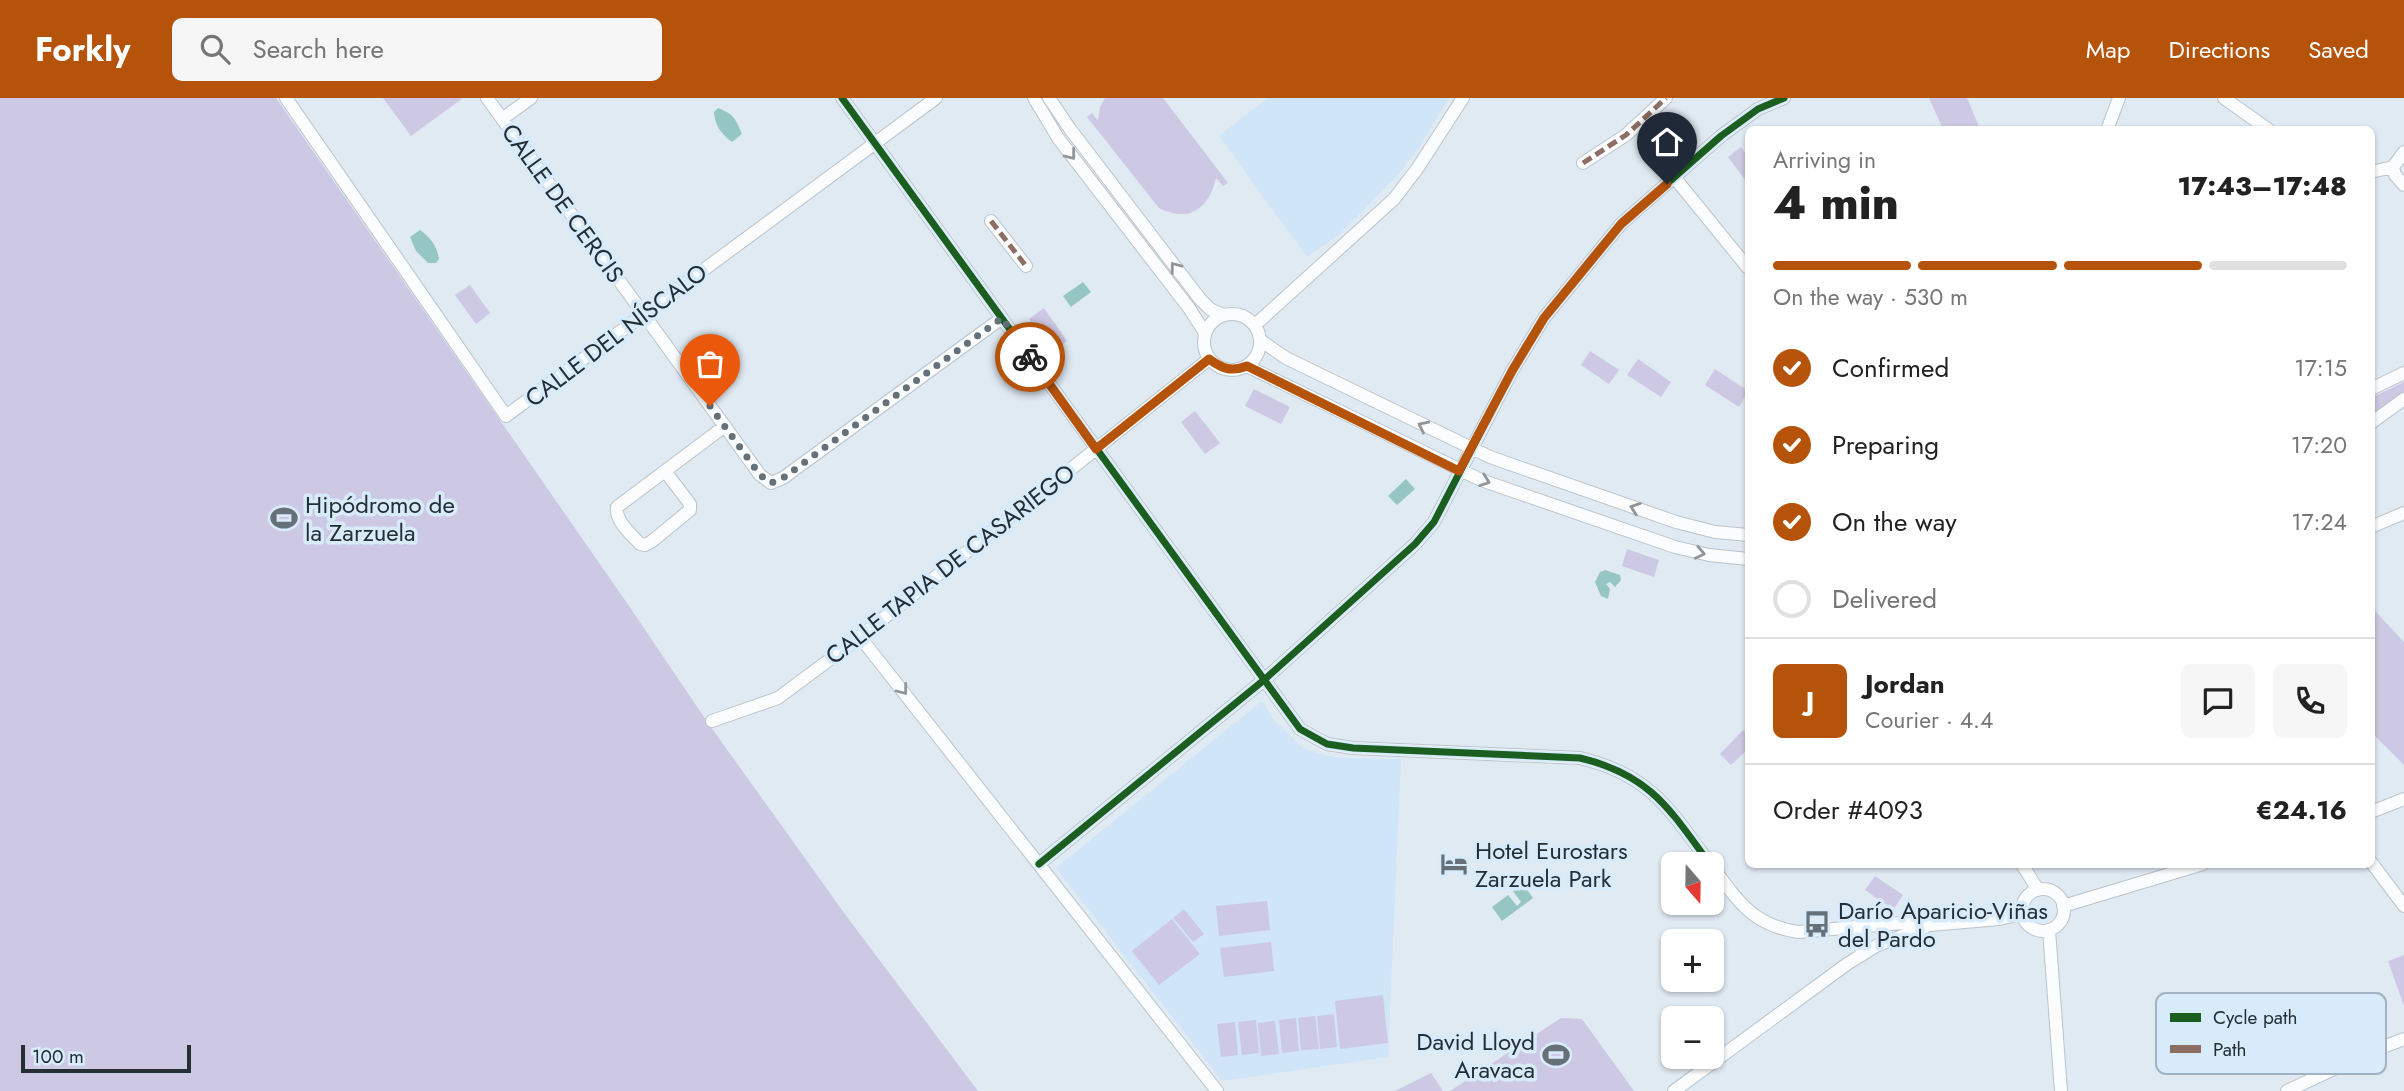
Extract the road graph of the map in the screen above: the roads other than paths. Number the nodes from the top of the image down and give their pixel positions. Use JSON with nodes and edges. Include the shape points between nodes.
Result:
{"nodes":[{"id":1,"x":286,"y":98,"type":"edge"},
{"id":2,"x":487,"y":98,"type":"edge"},
{"id":3,"x":531,"y":98,"type":"edge"},
{"id":4,"x":842,"y":98,"type":"edge"},
{"id":5,"x":936,"y":98,"type":"edge"},
{"id":6,"x":1034,"y":98,"type":"edge"},
{"id":7,"x":1049,"y":98,"type":"edge"},
{"id":8,"x":1463,"y":98,"type":"edge"},
{"id":9,"x":1666,"y":98,"type":"edge"},
{"id":10,"x":1784,"y":98,"type":"edge"},
{"id":11,"x":2119,"y":98,"type":"edge"},
{"id":12,"x":2224,"y":98,"type":"edge"},
{"id":13,"x":502,"y":119,"type":"junction"},
{"id":14,"x":2108,"y":126,"type":"edge"},
{"id":15,"x":2263,"y":126,"type":"edge"},
{"id":16,"x":875,"y":143,"type":"junction"},
{"id":17,"x":2404,"y":152,"type":"edge"},
{"id":18,"x":1583,"y":163,"type":"dead end"},
{"id":19,"x":2393,"y":167,"type":"junction"},
{"id":20,"x":2375,"y":171,"type":"edge"},
{"id":21,"x":1674,"y":177,"type":"junction"},
{"id":22,"x":2404,"y":185,"type":"edge"},
{"id":23,"x":991,"y":221,"type":"dead end"},
{"id":24,"x":1745,"y":264,"type":"edge"},
{"id":25,"x":1026,"y":266,"type":"dead end"},
{"id":26,"x":643,"y":314,"type":"junction"},
{"id":27,"x":1223,"y":315,"type":"junction"},
{"id":28,"x":1002,"y":318,"type":"junction"},
{"id":29,"x":1255,"y":325,"type":"junction"},
{"id":30,"x":1205,"y":333,"type":"junction"},
{"id":31,"x":1260,"y":340,"type":"junction"},
{"id":32,"x":1209,"y":359,"type":"junction"},
{"id":33,"x":1247,"y":366,"type":"junction"},
{"id":34,"x":2404,"y":373,"type":"edge"},
{"id":35,"x":2375,"y":387,"type":"edge"},
{"id":36,"x":2404,"y":399,"type":"edge"},
{"id":37,"x":2404,"y":410,"type":"edge"},
{"id":38,"x":2375,"y":421,"type":"edge"},
{"id":39,"x":2375,"y":422,"type":"edge"},
{"id":40,"x":724,"y":426,"type":"junction"},
{"id":41,"x":1096,"y":449,"type":"junction"},
{"id":42,"x":1472,"y":449,"type":"junction"},
{"id":43,"x":665,"y":471,"type":"junction"},
{"id":44,"x":1459,"y":471,"type":"junction"},
{"id":45,"x":2404,"y":513,"type":"edge"},
{"id":46,"x":2375,"y":525,"type":"edge"},
{"id":47,"x":1745,"y":535,"type":"edge"},
{"id":48,"x":1745,"y":559,"type":"edge"},
{"id":49,"x":860,"y":637,"type":"junction"},
{"id":50,"x":1264,"y":680,"type":"junction"},
{"id":51,"x":712,"y":721,"type":"dead end"},
{"id":52,"x":2404,"y":799,"type":"edge"},
{"id":53,"x":2375,"y":810,"type":"edge"},
{"id":54,"x":1701,"y":852,"type":"edge"},
{"id":55,"x":1039,"y":864,"type":"junction"},
{"id":56,"x":2375,"y":867,"type":"edge"},
{"id":57,"x":2024,"y":868,"type":"edge"},
{"id":58,"x":2190,"y":868,"type":"edge"},
{"id":59,"x":1724,"y":883,"type":"edge"},
{"id":60,"x":2038,"y":890,"type":"junction"},
{"id":61,"x":2063,"y":906,"type":"junction"},
{"id":62,"x":2404,"y":906,"type":"edge"},
{"id":63,"x":2022,"y":914,"type":"junction"},
{"id":64,"x":1930,"y":925,"type":"junction"},
{"id":65,"x":1873,"y":926,"type":"junction"},
{"id":66,"x":1854,"y":927,"type":"junction"},
{"id":67,"x":2049,"y":930,"type":"junction"},
{"id":68,"x":1876,"y":946,"type":"junction"},
{"id":69,"x":1862,"y":955,"type":"junction"},
{"id":70,"x":2404,"y":1040,"type":"edge"},
{"id":71,"x":2386,"y":1046,"type":"edge"},
{"id":72,"x":2323,"y":1074,"type":"edge"},
{"id":73,"x":1217,"y":1091,"type":"edge"},
{"id":74,"x":1674,"y":1091,"type":"edge"},
{"id":75,"x":2061,"y":1091,"type":"edge"},
{"id":76,"x":2287,"y":1091,"type":"edge"}],
"edges":[{"from":1,"to":26,"type":"street","name":"CALLE DEL NÍSCALO","via":[[506,416]]},
{"from":2,"to":13,"type":"street","name":"CALLE DE CERCIS"},
{"from":3,"to":13,"type":"street"},
{"from":4,"to":16,"type":"street"},
{"from":5,"to":16,"type":"street","name":"CALLE DEL NÍSCALO"},
{"from":6,"to":30,"type":"street","one_way":true,"via":[[1058,138]]},
{"from":27,"to":7,"type":"street","one_way":true,"via":[[1200,299]]},
{"from":8,"to":29,"type":"street","via":[[1394,199]]},
{"from":9,"to":18,"type":"street","via":[[1626,135]]},
{"from":10,"to":21,"type":"street","via":[[1758,109]]},
{"from":11,"to":14,"type":"street"},
{"from":12,"to":15,"type":"street"},
{"from":13,"to":26,"type":"street","name":"CALLE DE CERCIS"},
{"from":16,"to":26,"type":"street","name":"CALLE DEL NÍSCALO"},
{"from":16,"to":28,"type":"street"},
{"from":17,"to":19,"type":"street"},
{"from":19,"to":20,"type":"street"},
{"from":19,"to":22,"type":"street"},
{"from":21,"to":24,"type":"street"},
{"from":21,"to":42,"type":"street","via":[[1621,224],[1544,318]]},
{"from":23,"to":25,"type":"street"},
{"from":26,"to":40,"type":"street","name":"CALLE DE CERCIS"},
{"from":27,"to":29,"type":"street","via":[[1243,316]]},
{"from":27,"to":30,"type":"street","via":[[1211,322]]},
{"from":28,"to":40,"type":"street","name":"CALLE DE CERCIS","via":[[771,483]]},
{"from":28,"to":41,"type":"street"},
{"from":29,"to":31,"type":"street"},
{"from":30,"to":32,"type":"street"},
{"from":31,"to":33,"type":"street","via":[[1258,353]]},
{"from":42,"to":31,"type":"street","one_way":true,"via":[[1286,358]]},
{"from":32,"to":33,"type":"street","via":[[1223,369]]},
{"from":32,"to":41,"type":"street","name":"CALLE TAPIA DE CASARIEGO"},
{"from":33,"to":44,"type":"street"},
{"from":34,"to":35,"type":"street"},
{"from":36,"to":38,"type":"street"},
{"from":37,"to":39,"type":"street"},
{"from":40,"to":43,"type":"street"},
{"from":41,"to":49,"type":"street","name":"CALLE TAPIA DE CASARIEGO"},
{"from":41,"to":50,"type":"street"},
{"from":42,"to":44,"type":"street"},
{"from":47,"to":42,"type":"street","one_way":true,"via":[[1676,522]]},
{"from":43,"to":43,"type":"street","via":[[617,507],[619,519],[640,544],[651,542],[690,510]]},
{"from":44,"to":48,"type":"street","one_way":true,"via":[[1675,547]]},
{"from":44,"to":50,"type":"street","via":[[1434,522],[1415,544]]},
{"from":45,"to":46,"type":"street"},
{"from":49,"to":51,"type":"street","name":"CALLE TAPIA DE CASARIEGO","via":[[778,698]]},
{"from":49,"to":55,"type":"street","one_way":true},
{"from":50,"to":54,"type":"street","via":[[1300,729],[1327,744],[1580,758],[1606,764],[1654,793]]},
{"from":50,"to":55,"type":"street"},
{"from":52,"to":53,"type":"street"},
{"from":55,"to":73,"type":"street"},
{"from":56,"to":62,"type":"street"},
{"from":57,"to":60,"type":"street"},
{"from":58,"to":61,"type":"street"},
{"from":59,"to":66,"type":"street","via":[[1752,916],[1767,924],[1798,932]]},
{"from":60,"to":61,"type":"street","via":[[2056,894]]},
{"from":60,"to":63,"type":"street","via":[[2024,900]]},
{"from":61,"to":67,"type":"street","via":[[2062,918]]},
{"from":63,"to":64,"type":"street"},
{"from":63,"to":67,"type":"street","via":[[2035,930]]},
{"from":64,"to":65,"type":"street"},
{"from":64,"to":68,"type":"street"},
{"from":65,"to":66,"type":"street"},
{"from":65,"to":68,"type":"street"},
{"from":66,"to":69,"type":"street","via":[[1860,935]]},
{"from":67,"to":75,"type":"street"},
{"from":68,"to":69,"type":"street"},
{"from":69,"to":74,"type":"street"},
{"from":70,"to":71,"type":"street"},
{"from":72,"to":76,"type":"street"}]}
